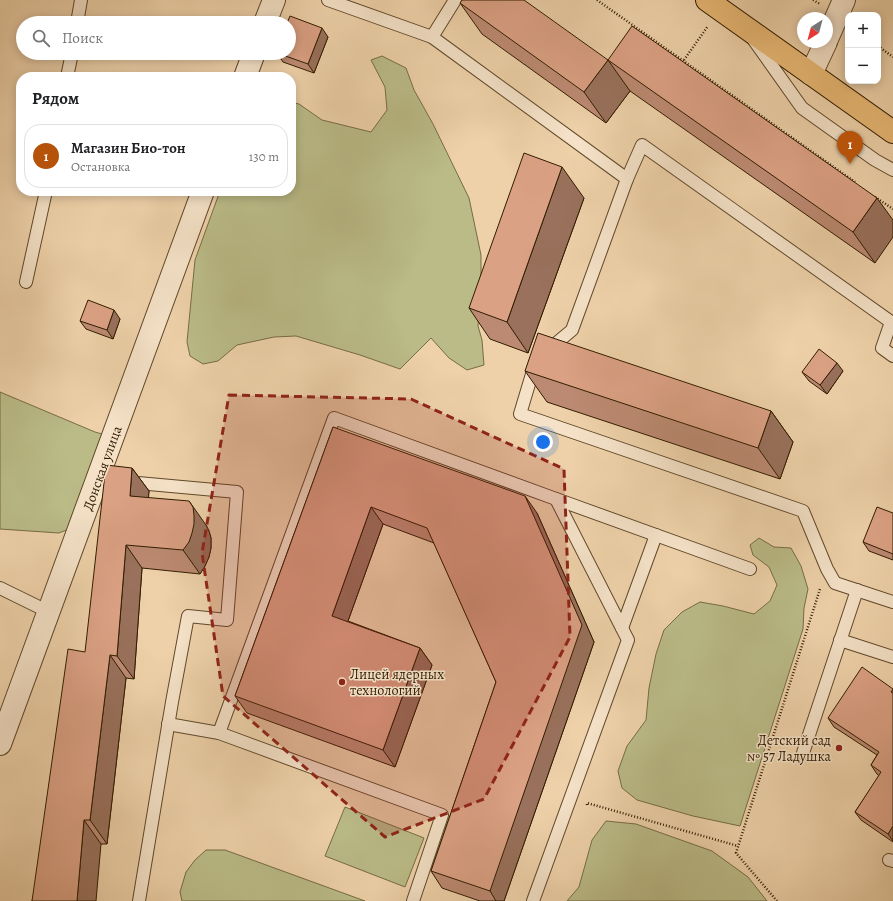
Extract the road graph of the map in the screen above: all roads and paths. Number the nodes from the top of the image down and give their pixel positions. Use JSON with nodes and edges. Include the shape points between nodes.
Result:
{"nodes":[{"id":1,"x":81,"y":0,"type":"edge"},
{"id":2,"x":274,"y":0,"type":"edge"},
{"id":3,"x":328,"y":0,"type":"edge"},
{"id":4,"x":455,"y":0,"type":"edge"},
{"id":5,"x":597,"y":0,"type":"edge"},
{"id":6,"x":844,"y":0,"type":"edge"},
{"id":7,"x":713,"y":5,"type":"edge"},
{"id":8,"x":78,"y":16,"type":"edge"},
{"id":9,"x":268,"y":16,"type":"edge"},
{"id":10,"x":743,"y":25,"type":"junction"},
{"id":11,"x":833,"y":25,"type":"edge"},
{"id":12,"x":432,"y":38,"type":"junction"},
{"id":13,"x":823,"y":48,"type":"edge"},
{"id":14,"x":881,"y":48,"type":"edge"},
{"id":15,"x":893,"y":57,"type":"edge"},
{"id":16,"x":71,"y":60,"type":"edge"},
{"id":17,"x":251,"y":60,"type":"edge"},
{"id":18,"x":684,"y":60,"type":"junction"},
{"id":19,"x":68,"y":72,"type":"edge"},
{"id":20,"x":247,"y":72,"type":"edge"},
{"id":21,"x":811,"y":74,"type":"junction"},
{"id":22,"x":893,"y":132,"type":"edge"},
{"id":23,"x":893,"y":170,"type":"edge"},
{"id":24,"x":627,"y":179,"type":"junction"},
{"id":25,"x":857,"y":184,"type":"edge"},
{"id":26,"x":869,"y":192,"type":"edge"},
{"id":27,"x":45,"y":196,"type":"edge"},
{"id":28,"x":201,"y":196,"type":"edge"},
{"id":29,"x":893,"y":209,"type":"edge"},
{"id":30,"x":26,"y":282,"type":"dead end"},
{"id":31,"x":893,"y":356,"type":"edge"},
{"id":32,"x":98,"y":479,"type":"junction"},
{"id":33,"x":556,"y":499,"type":"junction"},
{"id":34,"x":656,"y":535,"type":"junction"},
{"id":35,"x":750,"y":569,"type":"dead end"},
{"id":36,"x":827,"y":569,"type":"junction"},
{"id":37,"x":0,"y":588,"type":"edge"},
{"id":38,"x":857,"y":590,"type":"junction"},
{"id":39,"x":893,"y":602,"type":"edge"},
{"id":40,"x":49,"y":612,"type":"junction"},
{"id":41,"x":622,"y":628,"type":"junction"},
{"id":42,"x":840,"y":640,"type":"junction"},
{"id":43,"x":893,"y":657,"type":"edge"},
{"id":44,"x":168,"y":724,"type":"junction"},
{"id":45,"x":220,"y":734,"type":"junction"},
{"id":46,"x":0,"y":744,"type":"edge"},
{"id":47,"x":802,"y":753,"type":"dead end"},
{"id":48,"x":585,"y":810,"type":"dead end"},
{"id":49,"x":738,"y":846,"type":"junction"},
{"id":50,"x":139,"y":901,"type":"edge"},
{"id":51,"x":414,"y":901,"type":"edge"},
{"id":52,"x":533,"y":901,"type":"edge"},
{"id":53,"x":777,"y":901,"type":"edge"}],
"edges":[{"from":1,"to":8,"type":"lane"},
{"from":2,"to":9,"type":"street"},
{"from":3,"to":12,"type":"lane"},
{"from":4,"to":12,"type":"lane"},
{"from":5,"to":18,"type":"path"},
{"from":6,"to":11,"type":"street"},
{"from":7,"to":10,"type":"highway"},
{"from":7,"to":18,"type":"path"},
{"from":10,"to":21,"type":"highway"},
{"from":10,"to":23,"type":"lane","via":[[802,108]]},
{"from":12,"to":24,"type":"lane"},
{"from":13,"to":21,"type":"street"},
{"from":14,"to":15,"type":"path"},
{"from":16,"to":19,"type":"lane"},
{"from":17,"to":20,"type":"street"},
{"from":18,"to":25,"type":"path"},
{"from":21,"to":22,"type":"highway"},
{"from":24,"to":31,"type":"lane","via":[[642,145],[891,322],[882,348]]},
{"from":24,"to":36,"type":"lane","via":[[572,330],[537,360],[520,414],[803,511]]},
{"from":26,"to":29,"type":"path"},
{"from":27,"to":30,"type":"lane"},
{"from":28,"to":32,"type":"street","name":"Донская улица"},
{"from":32,"to":40,"type":"street","name":"Донская улица"},
{"from":32,"to":44,"type":"lane","via":[[237,492],[227,620],[188,616]]},
{"from":33,"to":34,"type":"lane"},
{"from":33,"to":41,"type":"lane"},
{"from":33,"to":45,"type":"lane","via":[[334,418]]},
{"from":34,"to":35,"type":"lane"},
{"from":34,"to":41,"type":"lane"},
{"from":36,"to":38,"type":"lane","via":[[835,583]]},
{"from":36,"to":49,"type":"path"},
{"from":37,"to":40,"type":"lane"},
{"from":38,"to":39,"type":"lane"},
{"from":38,"to":42,"type":"lane"},
{"from":40,"to":46,"type":"street","name":"Донская улица"},
{"from":41,"to":52,"type":"lane","via":[[628,640]]},
{"from":42,"to":43,"type":"lane"},
{"from":42,"to":47,"type":"lane"},
{"from":44,"to":45,"type":"lane"},
{"from":44,"to":50,"type":"lane"},
{"from":45,"to":51,"type":"lane","via":[[442,815]]},
{"from":48,"to":49,"type":"path","via":[[587,803]]},
{"from":49,"to":53,"type":"path","via":[[736,853]]}]}
